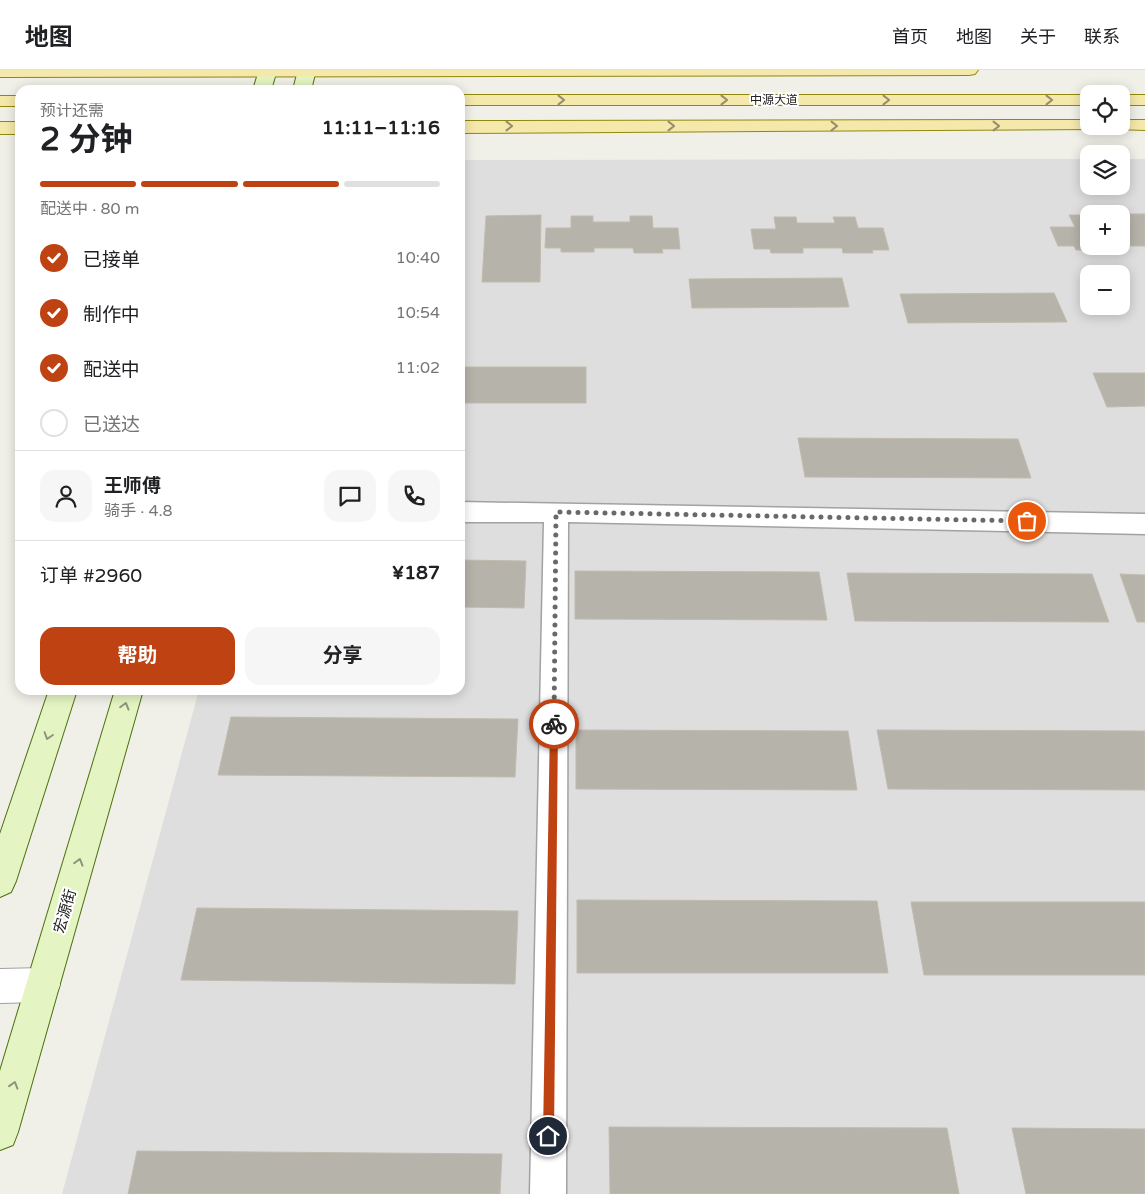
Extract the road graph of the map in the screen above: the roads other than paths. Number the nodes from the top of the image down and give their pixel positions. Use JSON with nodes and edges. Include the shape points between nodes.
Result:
{"nodes":[{"id":1,"x":268,"y":70,"type":"edge"},
{"id":2,"x":968,"y":70,"type":"edge"},
{"id":3,"x":307,"y":71,"type":"edge"},
{"id":4,"x":0,"y":72,"type":"edge"},
{"id":5,"x":264,"y":85,"type":"edge"},
{"id":6,"x":303,"y":85,"type":"edge"},
{"id":7,"x":465,"y":100,"type":"edge"},
{"id":8,"x":1080,"y":100,"type":"edge"},
{"id":9,"x":1130,"y":100,"type":"edge"},
{"id":10,"x":1145,"y":100,"type":"edge"},
{"id":11,"x":0,"y":101,"type":"edge"},
{"id":12,"x":15,"y":101,"type":"edge"},
{"id":13,"x":1080,"y":125,"type":"edge"},
{"id":14,"x":1130,"y":125,"type":"edge"},
{"id":15,"x":1145,"y":125,"type":"edge"},
{"id":16,"x":465,"y":126,"type":"edge"},
{"id":17,"x":0,"y":128,"type":"edge"},
{"id":18,"x":15,"y":128,"type":"edge"},
{"id":19,"x":465,"y":512,"type":"edge"},
{"id":20,"x":556,"y":512,"type":"junction"},
{"id":21,"x":1145,"y":524,"type":"edge"},
{"id":22,"x":61,"y":695,"type":"edge"},
{"id":23,"x":128,"y":695,"type":"edge"},
{"id":24,"x":0,"y":881,"type":"edge"},
{"id":25,"x":0,"y":986,"type":"edge"},
{"id":26,"x":44,"y":986,"type":"junction"},
{"id":27,"x":0,"y":1132,"type":"edge"},
{"id":28,"x":548,"y":1194,"type":"edge"}],
"edges":[{"from":1,"to":3,"type":"main road","name":"中源大道"},
{"from":1,"to":4,"type":"main road","name":"中源大道"},
{"from":1,"to":5,"type":"main road"},
{"from":2,"to":3,"type":"main road","name":"中源大道"},
{"from":3,"to":6,"type":"main road"},
{"from":7,"to":8,"type":"main road","name":"中源大道","one_way":true},
{"from":9,"to":10,"type":"main road"},
{"from":11,"to":12,"type":"main road"},
{"from":16,"to":13,"type":"main road","one_way":true},
{"from":14,"to":15,"type":"main road"},
{"from":17,"to":18,"type":"main road"},
{"from":19,"to":20,"type":"street"},
{"from":20,"to":21,"type":"street"},
{"from":20,"to":28,"type":"street"},
{"from":22,"to":24,"type":"main road","one_way":true},
{"from":26,"to":23,"type":"main road","name":"宏源街","one_way":true},
{"from":25,"to":26,"type":"street"},
{"from":27,"to":26,"type":"main road","name":"宏源街","one_way":true}]}
